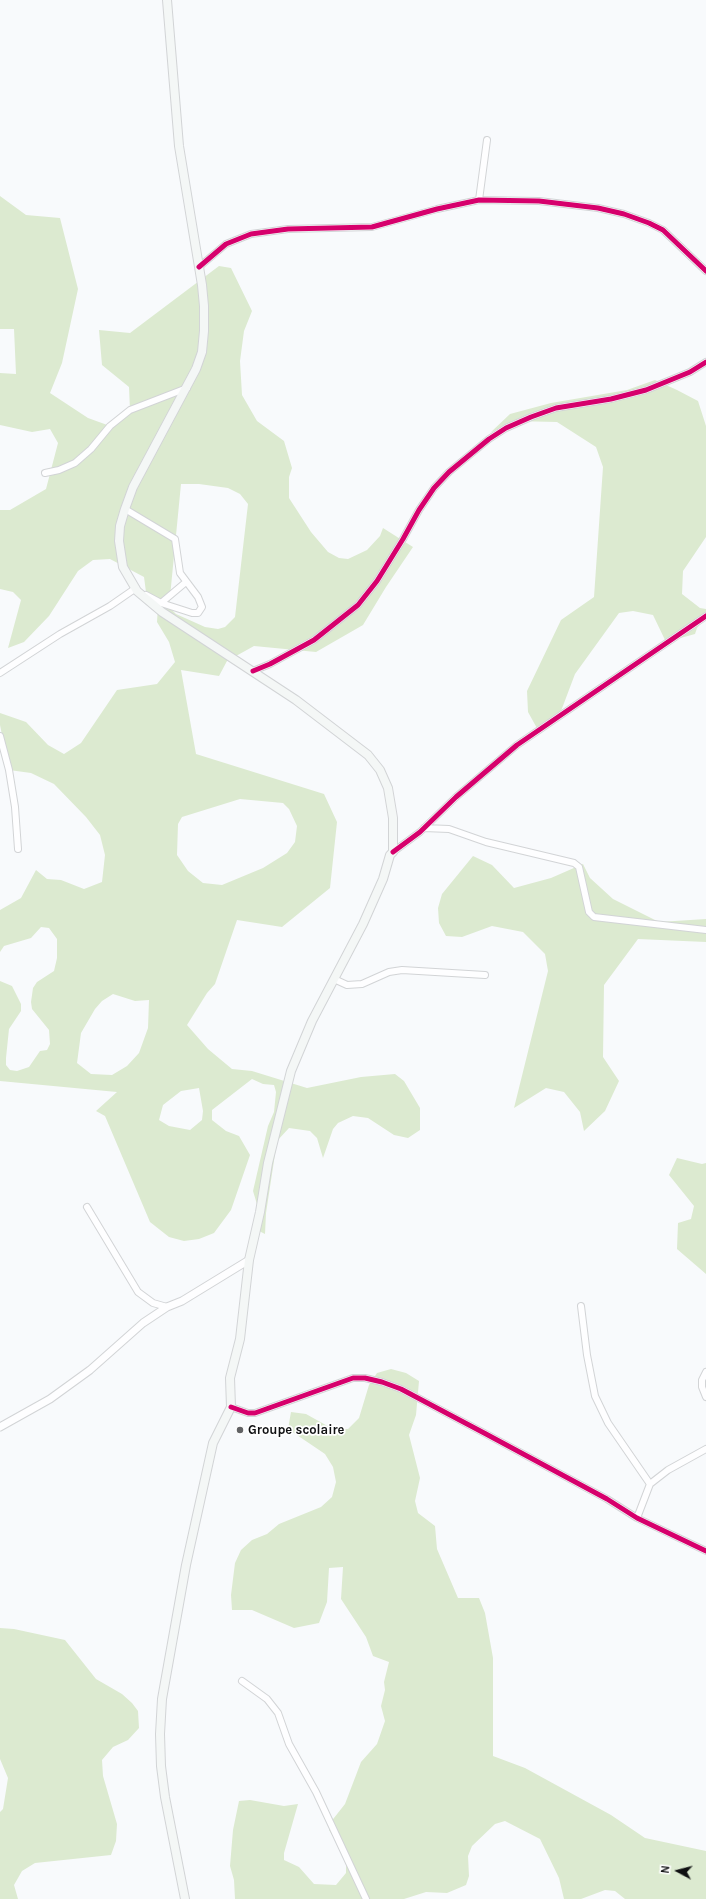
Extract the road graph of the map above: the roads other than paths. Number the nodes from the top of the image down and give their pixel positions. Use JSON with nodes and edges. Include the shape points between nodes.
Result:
{"nodes":[{"id":1,"x":167,"y":0,"type":"edge"},
{"id":2,"x":487,"y":140,"type":"dead end"},
{"id":3,"x":480,"y":200,"type":"junction"},
{"id":4,"x":199,"y":267,"type":"junction"},
{"id":5,"x":706,"y":271,"type":"edge"},
{"id":6,"x":706,"y":362,"type":"edge"},
{"id":7,"x":187,"y":388,"type":"junction"},
{"id":8,"x":45,"y":473,"type":"dead end"},
{"id":9,"x":125,"y":509,"type":"junction"},
{"id":10,"x":186,"y":582,"type":"junction"},
{"id":11,"x":137,"y":589,"type":"junction"},
{"id":12,"x":161,"y":603,"type":"junction"},
{"id":13,"x":706,"y":616,"type":"edge"},
{"id":14,"x":253,"y":671,"type":"junction"},
{"id":15,"x":0,"y":673,"type":"edge"},
{"id":16,"x":0,"y":736,"type":"edge"},
{"id":17,"x":424,"y":828,"type":"junction"},
{"id":18,"x":18,"y":849,"type":"dead end"},
{"id":19,"x":394,"y":852,"type":"junction"},
{"id":20,"x":706,"y":930,"type":"edge"},
{"id":21,"x":485,"y":975,"type":"dead end"},
{"id":22,"x":334,"y":979,"type":"junction"},
{"id":23,"x":87,"y":1206,"type":"dead end"},
{"id":24,"x":250,"y":1260,"type":"junction"},
{"id":25,"x":581,"y":1306,"type":"dead end"},
{"id":26,"x":167,"y":1307,"type":"junction"},
{"id":27,"x":706,"y":1372,"type":"edge"},
{"id":28,"x":706,"y":1397,"type":"edge"},
{"id":29,"x":231,"y":1407,"type":"junction"},
{"id":30,"x":0,"y":1427,"type":"edge"},
{"id":31,"x":706,"y":1449,"type":"edge"},
{"id":32,"x":650,"y":1484,"type":"junction"},
{"id":33,"x":636,"y":1518,"type":"junction"},
{"id":34,"x":706,"y":1551,"type":"edge"},
{"id":35,"x":242,"y":1682,"type":"dead end"},
{"id":36,"x":185,"y":1899,"type":"edge"},
{"id":37,"x":366,"y":1899,"type":"edge"}],
"edges":[{"from":1,"to":4,"type":"main road","via":[[179,146]]},
{"from":2,"to":3,"type":"street"},
{"from":3,"to":4,"type":"street","via":[[372,227],[288,229],[250,234],[226,244]]},
{"from":3,"to":5,"type":"street","via":[[539,201],[598,208],[624,214],[663,230]]},
{"from":4,"to":7,"type":"main road","via":[[204,306],[202,352]]},
{"from":6,"to":14,"type":"street","via":[[690,372],[646,390],[556,408],[506,428],[489,439],[434,488],[418,510],[404,539],[378,581],[358,605],[314,640]]},
{"from":7,"to":8,"type":"street","via":[[130,410],[110,426],[91,449],[75,463]]},
{"from":7,"to":9,"type":"main road","via":[[137,480]]},
{"from":9,"to":10,"type":"street","via":[[176,539],[177,562]]},
{"from":9,"to":11,"type":"main road","via":[[120,526],[120,554],[123,567]]},
{"from":10,"to":12,"type":"street"},
{"from":10,"to":12,"type":"street","via":[[202,603],[201,611],[192,613]]},
{"from":11,"to":12,"type":"street"},
{"from":11,"to":14,"type":"main road","via":[[162,612]]},
{"from":11,"to":15,"type":"street"},
{"from":13,"to":17,"type":"street","via":[[517,745]]},
{"from":14,"to":19,"type":"main road","via":[[368,755],[380,770],[392,804]]},
{"from":16,"to":18,"type":"street","via":[[14,800]]},
{"from":17,"to":19,"type":"street"},
{"from":17,"to":20,"type":"street","via":[[449,829],[486,842],[574,863],[579,867],[589,912],[594,917]]},
{"from":19,"to":22,"type":"main road","via":[[390,855],[383,879],[366,918]]},
{"from":21,"to":22,"type":"street","via":[[402,970],[389,972],[362,984],[347,985]]},
{"from":22,"to":24,"type":"main road","via":[[312,1021],[291,1071],[268,1163]]},
{"from":23,"to":26,"type":"street","via":[[138,1292],[152,1303]]},
{"from":24,"to":26,"type":"street","via":[[182,1301]]},
{"from":24,"to":29,"type":"main road","via":[[240,1339],[230,1378]]},
{"from":25,"to":32,"type":"street","via":[[595,1396],[608,1423]]},
{"from":26,"to":30,"type":"street","via":[[50,1399]]},
{"from":27,"to":28,"type":"street","via":[[702,1380]]},
{"from":29,"to":33,"type":"street","via":[[255,1413],[353,1378],[382,1382],[401,1389],[486,1434],[607,1499]]},
{"from":29,"to":36,"type":"main road","via":[[213,1443],[204,1478],[162,1699],[161,1766],[172,1840]]},
{"from":31,"to":32,"type":"street","via":[[668,1470]]},
{"from":32,"to":33,"type":"street"},
{"from":33,"to":34,"type":"street"},
{"from":35,"to":37,"type":"street","via":[[267,1698],[278,1713],[289,1744],[316,1792]]}]}
